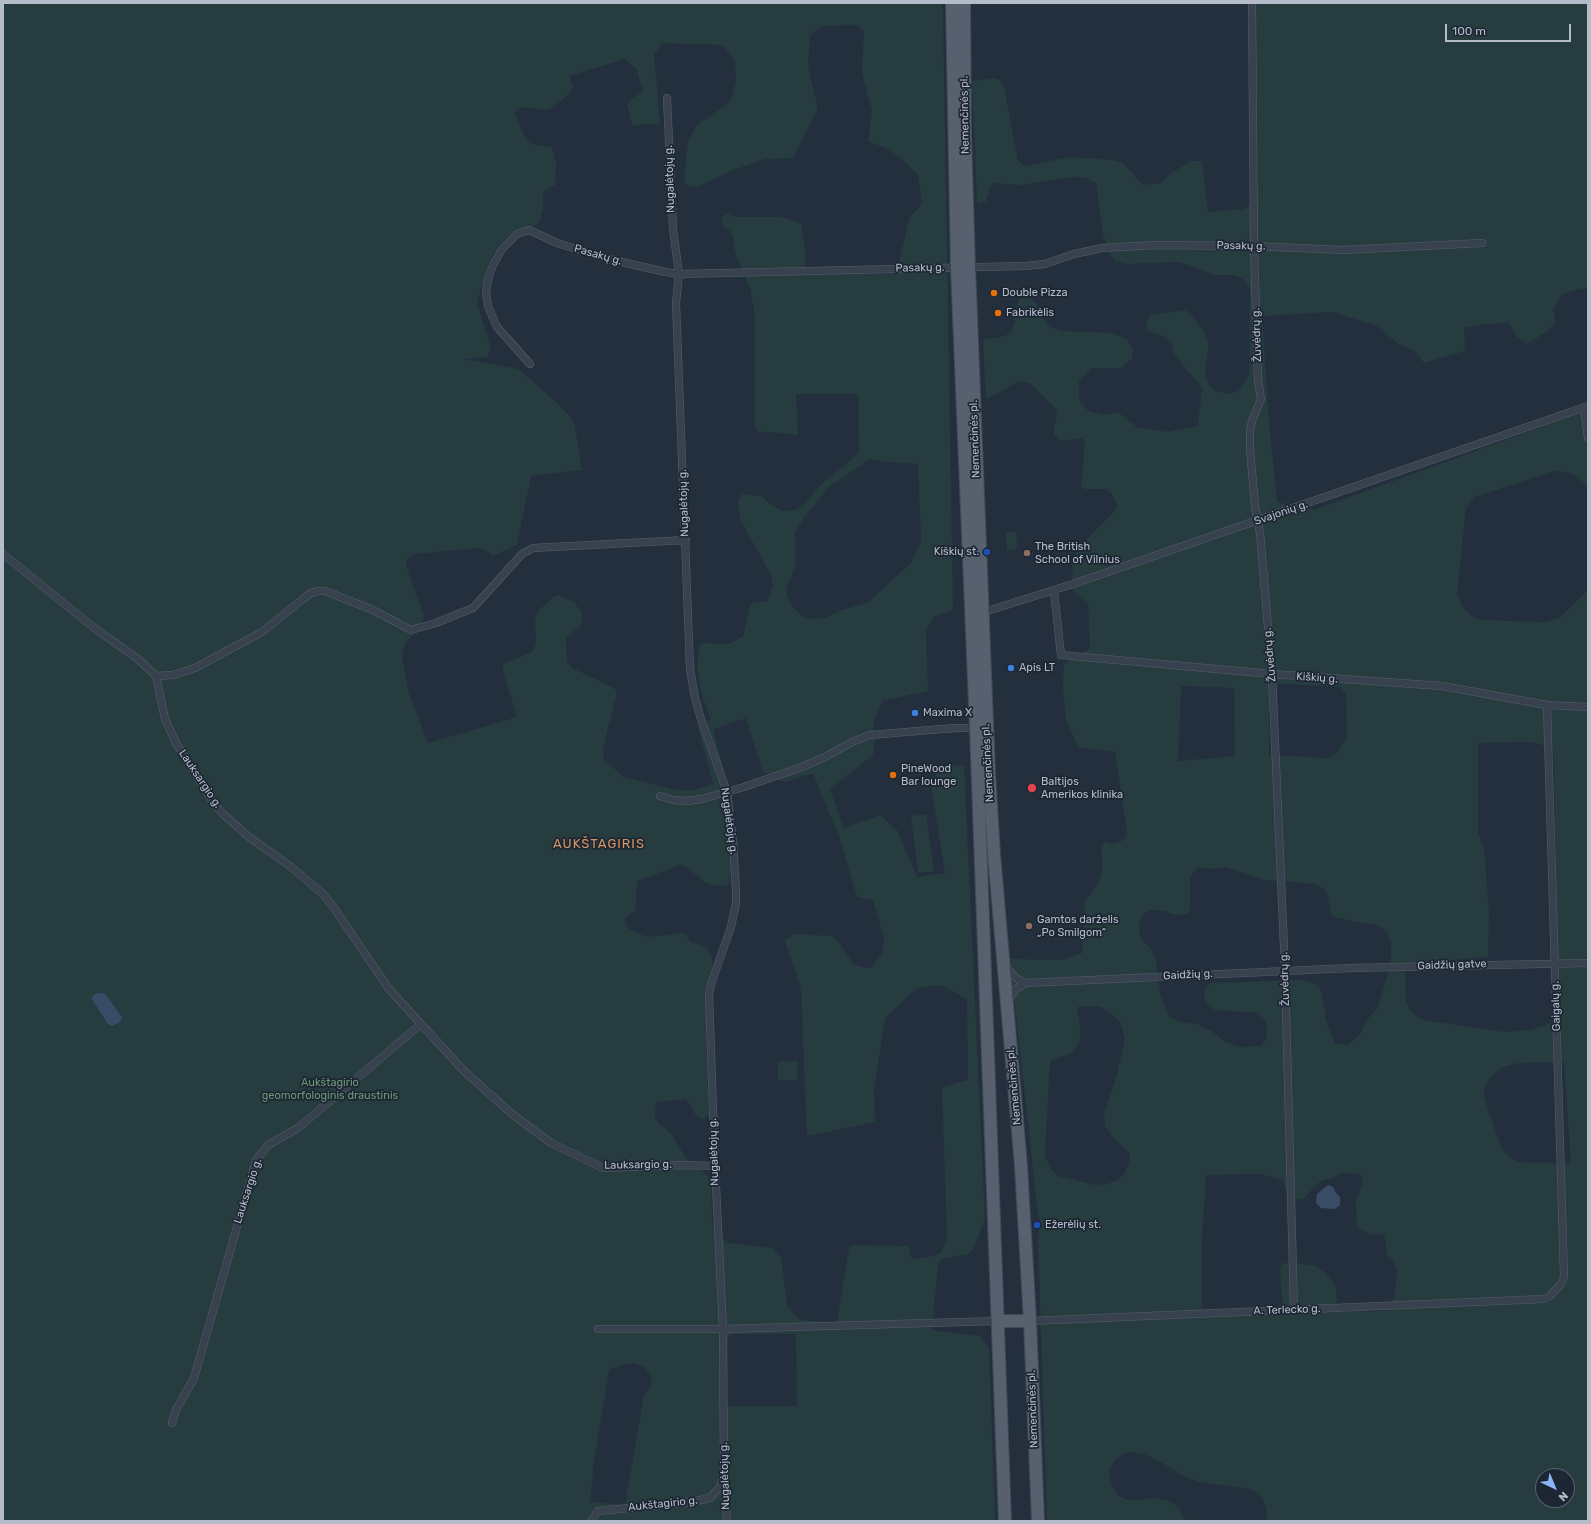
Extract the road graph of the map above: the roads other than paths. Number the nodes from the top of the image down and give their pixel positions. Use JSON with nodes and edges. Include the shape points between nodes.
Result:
{"nodes":[{"id":1,"x":952,"y":3,"type":"edge"},
{"id":2,"x":964,"y":3,"type":"edge"},
{"id":3,"x":1252,"y":3,"type":"edge"},
{"id":4,"x":667,"y":98,"type":"dead end"},
{"id":5,"x":1482,"y":243,"type":"dead end"},
{"id":6,"x":1254,"y":246,"type":"junction"},
{"id":7,"x":963,"y":267,"type":"junction"},
{"id":8,"x":679,"y":274,"type":"junction"},
{"id":9,"x":530,"y":364,"type":"dead end"},
{"id":10,"x":1586,"y":406,"type":"edge"},
{"id":11,"x":1588,"y":438,"type":"edge"},
{"id":12,"x":1257,"y":522,"type":"junction"},
{"id":13,"x":686,"y":540,"type":"junction"},
{"id":14,"x":3,"y":554,"type":"edge"},
{"id":15,"x":1054,"y":591,"type":"junction"},
{"id":16,"x":977,"y":614,"type":"junction"},
{"id":17,"x":1272,"y":674,"type":"junction"},
{"id":18,"x":156,"y":676,"type":"junction"},
{"id":19,"x":1547,"y":705,"type":"junction"},
{"id":20,"x":1588,"y":707,"type":"edge"},
{"id":21,"x":976,"y":728,"type":"junction"},
{"id":22,"x":727,"y":792,"type":"junction"},
{"id":23,"x":660,"y":796,"type":"dead end"},
{"id":24,"x":1554,"y":962,"type":"junction"},
{"id":25,"x":1588,"y":963,"type":"edge"},
{"id":26,"x":1005,"y":966,"type":"junction"},
{"id":27,"x":1351,"y":968,"type":"joint"},
{"id":28,"x":1285,"y":971,"type":"junction"},
{"id":29,"x":1026,"y":983,"type":"junction"},
{"id":30,"x":1007,"y":1002,"type":"junction"},
{"id":31,"x":421,"y":1024,"type":"junction"},
{"id":32,"x":715,"y":1166,"type":"junction"},
{"id":33,"x":1544,"y":1299,"type":"joint"},
{"id":34,"x":1294,"y":1310,"type":"junction"},
{"id":35,"x":998,"y":1321,"type":"junction"},
{"id":36,"x":1030,"y":1321,"type":"junction"},
{"id":37,"x":598,"y":1328,"type":"dead end"},
{"id":38,"x":723,"y":1329,"type":"junction"},
{"id":39,"x":172,"y":1423,"type":"dead end"},
{"id":40,"x":724,"y":1473,"type":"junction"},
{"id":41,"x":591,"y":1521,"type":"edge"},
{"id":42,"x":727,"y":1521,"type":"edge"},
{"id":43,"x":1005,"y":1521,"type":"edge"},
{"id":44,"x":1038,"y":1521,"type":"edge"}],
"edges":[{"from":1,"to":7,"type":"main road","name":"Nemenčinės pl."},
{"from":2,"to":7,"type":"main road","name":"Nemenčinės pl."},
{"from":3,"to":6,"type":"street","name":"Žuvėdrų g."},
{"from":4,"to":8,"type":"street","name":"Nugalėtojų g.","via":[[673,228]]},
{"from":5,"to":6,"type":"street","name":"Pasakų g.","via":[[1343,250]]},
{"from":6,"to":7,"type":"street","name":"Pasakų g.","via":[[1155,245],[1102,248],[1045,264]]},
{"from":6,"to":12,"type":"street","name":"Žuvėdrų g.","via":[[1258,381],[1261,399],[1252,421],[1250,448]]},
{"from":7,"to":8,"type":"street","name":"Pasakų g."},
{"from":7,"to":16,"type":"main road","name":"Nemenčinės pl."},
{"from":8,"to":9,"type":"street","name":"Pasakų g.","via":[[609,259],[557,243],[529,230],[517,234],[502,249],[493,265],[486,293],[488,306],[497,327]]},
{"from":8,"to":13,"type":"street","name":"Nugalėtojų g.","via":[[676,303]]},
{"from":10,"to":11,"type":"street"},
{"from":10,"to":12,"type":"street","name":"Svajonių g."},
{"from":12,"to":15,"type":"street","name":"Svajonių g."},
{"from":12,"to":17,"type":"street","name":"Žuvėdrų g."},
{"from":13,"to":18,"type":"street","via":[[533,548],[522,554],[473,608],[410,630],[373,610],[325,591],[311,593],[262,632],[195,668],[173,675]]},
{"from":13,"to":22,"type":"street","name":"Nugalėtojų g.","via":[[693,688],[701,719]]},
{"from":14,"to":18,"type":"street","via":[[93,627],[138,659]]},
{"from":15,"to":16,"type":"street","name":"Svajonių g."},
{"from":15,"to":17,"type":"street","name":"Kiškių g.","via":[[1061,655]]},
{"from":16,"to":21,"type":"main road","name":"Nemenčinės pl."},
{"from":16,"to":26,"type":"main road","name":"Nemenčinės pl.","via":[[994,854]]},
{"from":17,"to":19,"type":"street","name":"Kiškių g.","via":[[1442,686]]},
{"from":17,"to":28,"type":"street","name":"Žuvėdrų g."},
{"from":18,"to":31,"type":"street","name":"Lauksargio g.","via":[[165,719],[176,743],[213,802],[239,829],[290,866],[322,894],[389,990]]},
{"from":19,"to":20,"type":"street","name":"Kiškių g."},
{"from":19,"to":24,"type":"street","name":"Gaigalų g."},
{"from":21,"to":22,"type":"street","via":[[870,735],[802,767]]},
{"from":21,"to":35,"type":"main road","name":"Nemenčinės pl."},
{"from":22,"to":23,"type":"street","via":[[687,801]]},
{"from":22,"to":32,"type":"street","name":"Nugalėtojų g.","via":[[734,841],[736,898],[731,927],[709,995]]},
{"from":24,"to":25,"type":"street","name":"Gaidžių gatve"},
{"from":24,"to":27,"type":"street","name":"Gaidžių gatve"},
{"from":24,"to":33,"type":"street","name":"Gaigalų g.","via":[[1564,1277],[1555,1291]]},
{"from":26,"to":29,"type":"street","via":[[1017,979]]},
{"from":26,"to":30,"type":"main road","name":"Nemenčinės pl."},
{"from":27,"to":28,"type":"street","name":"Gaidžių g."},
{"from":28,"to":29,"type":"street","name":"Gaidžių g."},
{"from":28,"to":34,"type":"street","name":"Žuvėdrų g."},
{"from":29,"to":30,"type":"street","via":[[1016,989]]},
{"from":30,"to":36,"type":"main road","name":"Nemenčinės pl.","via":[[1021,1166]]},
{"from":31,"to":32,"type":"street","name":"Lauksargio g.","via":[[464,1070],[512,1114],[551,1143],[603,1168]]},
{"from":31,"to":39,"type":"street","name":"Lauksargio g.","via":[[298,1128],[268,1145],[256,1160],[194,1378],[176,1410]]},
{"from":32,"to":38,"type":"street","name":"Nugalėtojų g."},
{"from":33,"to":34,"type":"street","name":"A. Terlecko g."},
{"from":34,"to":36,"type":"street","name":"A. Terlecko g."},
{"from":35,"to":36,"type":"main road"},
{"from":35,"to":38,"type":"street"},
{"from":35,"to":43,"type":"main road","name":"Nemenčinės pl."},
{"from":36,"to":44,"type":"main road","name":"Nemenčinės pl."},
{"from":37,"to":38,"type":"street"},
{"from":38,"to":40,"type":"street","name":"Nugalėtojų g."},
{"from":40,"to":41,"type":"street","name":"Aukštagirio g.","via":[[720,1487],[710,1498],[598,1511]]},
{"from":40,"to":42,"type":"street","name":"Nugalėtojų g."}]}
